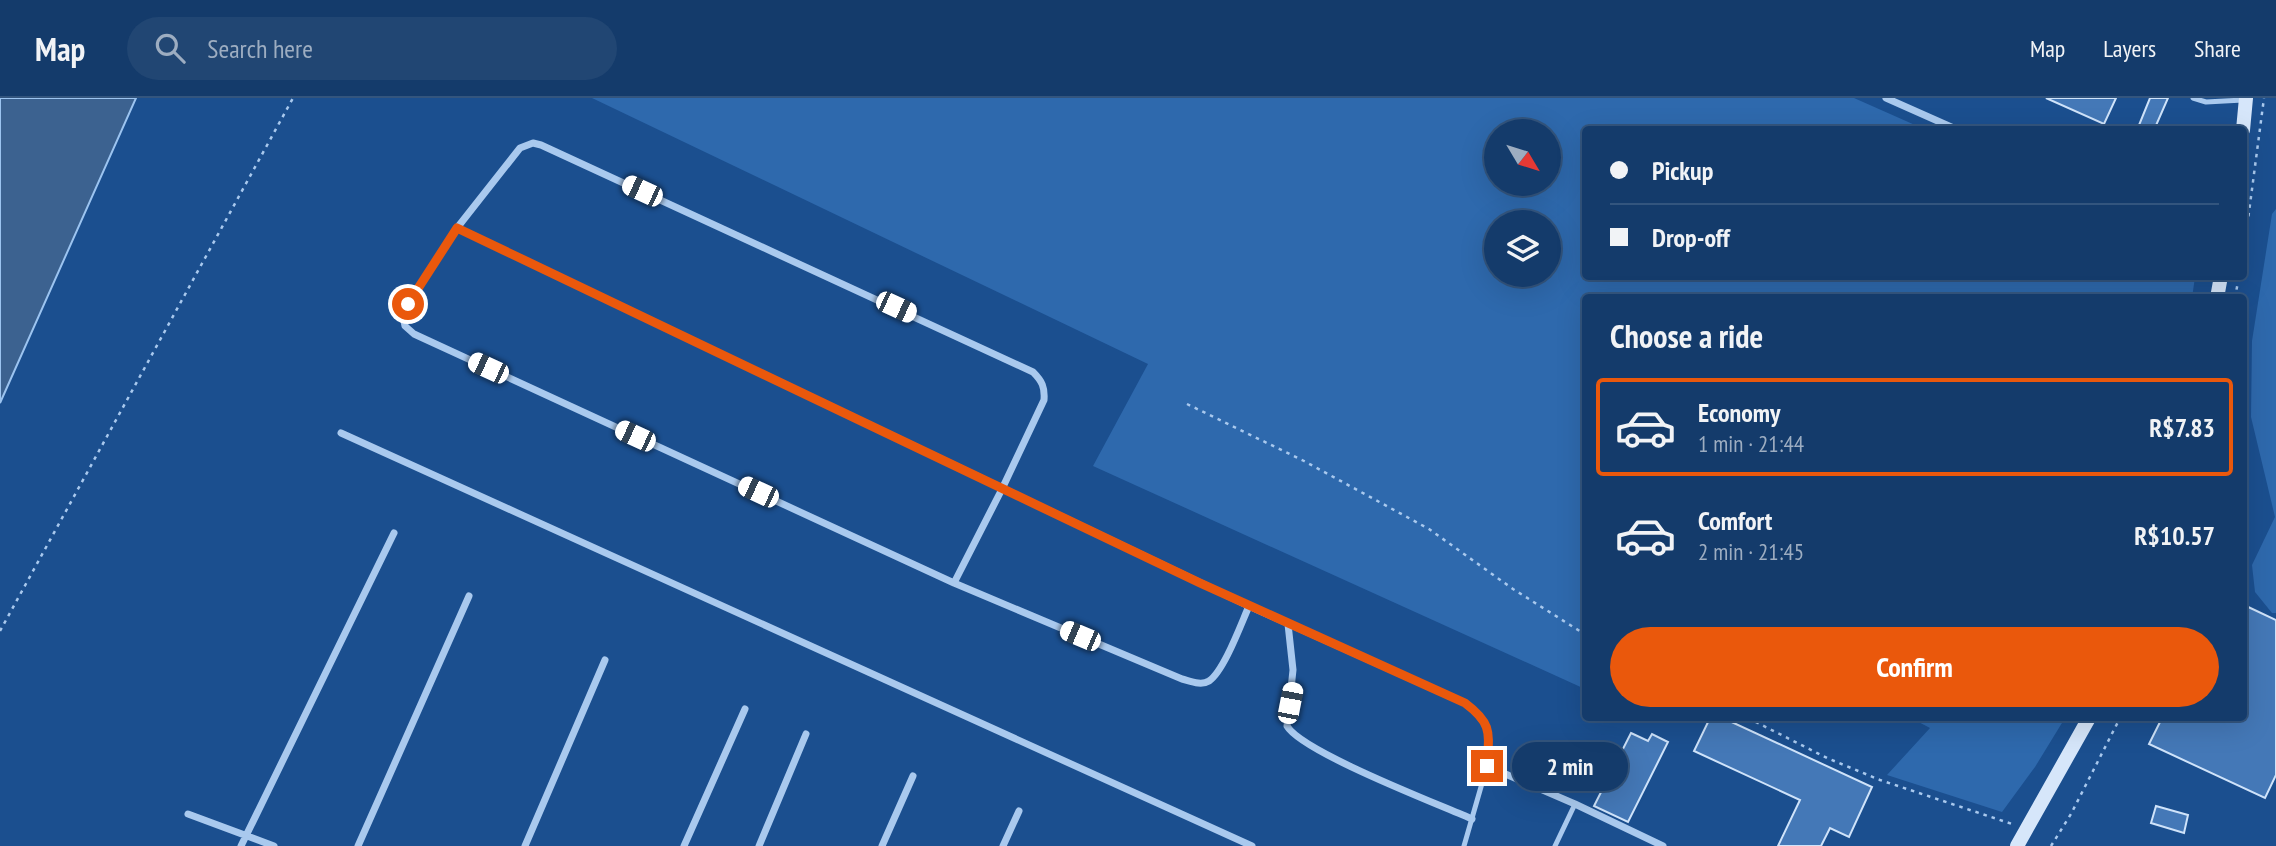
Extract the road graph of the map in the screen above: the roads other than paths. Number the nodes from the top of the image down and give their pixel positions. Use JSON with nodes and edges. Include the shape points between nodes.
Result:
{"nodes":[{"id":1,"x":1888,"y":98,"type":"edge"},
{"id":2,"x":2193,"y":98,"type":"edge"},
{"id":3,"x":2246,"y":99,"type":"edge"},
{"id":4,"x":1949,"y":126,"type":"edge"},
{"id":5,"x":2243,"y":126,"type":"edge"},
{"id":6,"x":457,"y":228,"type":"junction"},
{"id":7,"x":341,"y":433,"type":"dead end"},
{"id":8,"x":1002,"y":489,"type":"junction"},
{"id":9,"x":394,"y":533,"type":"dead end"},
{"id":10,"x":954,"y":583,"type":"junction"},
{"id":11,"x":470,"y":596,"type":"dead end"},
{"id":12,"x":1249,"y":606,"type":"junction"},
{"id":13,"x":1288,"y":624,"type":"junction"},
{"id":14,"x":605,"y":660,"type":"dead end"},
{"id":15,"x":745,"y":709,"type":"dead end"},
{"id":16,"x":2087,"y":721,"type":"edge"},
{"id":17,"x":806,"y":734,"type":"dead end"},
{"id":18,"x":1487,"y":766,"type":"junction"},
{"id":19,"x":913,"y":776,"type":"dead end"},
{"id":20,"x":1574,"y":804,"type":"junction"},
{"id":21,"x":1019,"y":811,"type":"dead end"},
{"id":22,"x":188,"y":814,"type":"dead end"},
{"id":23,"x":1472,"y":819,"type":"junction"},
{"id":24,"x":246,"y":835,"type":"junction"},
{"id":25,"x":241,"y":846,"type":"edge"},
{"id":26,"x":274,"y":846,"type":"edge"},
{"id":27,"x":358,"y":846,"type":"edge"},
{"id":28,"x":525,"y":846,"type":"edge"},
{"id":29,"x":684,"y":846,"type":"edge"},
{"id":30,"x":759,"y":846,"type":"edge"},
{"id":31,"x":882,"y":846,"type":"edge"},
{"id":32,"x":1003,"y":846,"type":"edge"},
{"id":33,"x":1252,"y":846,"type":"edge"},
{"id":34,"x":1464,"y":846,"type":"edge"},
{"id":35,"x":1555,"y":846,"type":"edge"},
{"id":36,"x":1662,"y":846,"type":"edge"},
{"id":37,"x":2017,"y":846,"type":"edge"}],
"edges":[{"from":1,"to":4,"type":"street"},
{"from":2,"to":3,"type":"lane","via":[[2206,102]]},
{"from":3,"to":5,"type":"main road"},
{"from":6,"to":8,"type":"street"},
{"from":6,"to":8,"type":"street","via":[[520,148],[533,143],[1023,366],[1041,380],[1044,400]]},
{"from":6,"to":10,"type":"street","via":[[408,304],[404,321],[409,330]]},
{"from":7,"to":33,"type":"street"},
{"from":8,"to":10,"type":"street"},
{"from":8,"to":12,"type":"street"},
{"from":9,"to":24,"type":"street"},
{"from":10,"to":12,"type":"street","via":[[1200,684],[1209,682],[1224,662]]},
{"from":11,"to":27,"type":"street"},
{"from":12,"to":13,"type":"street"},
{"from":13,"to":18,"type":"street","via":[[1465,703],[1487,724]]},
{"from":13,"to":23,"type":"street","via":[[1293,688],[1287,726],[1293,734],[1329,756]]},
{"from":14,"to":28,"type":"street"},
{"from":15,"to":29,"type":"street"},
{"from":16,"to":37,"type":"main road"},
{"from":17,"to":30,"type":"street"},
{"from":18,"to":20,"type":"street"},
{"from":18,"to":23,"type":"lane"},
{"from":19,"to":31,"type":"street"},
{"from":20,"to":35,"type":"lane"},
{"from":20,"to":36,"type":"street"},
{"from":21,"to":32,"type":"street"},
{"from":22,"to":24,"type":"street"},
{"from":23,"to":34,"type":"lane"},
{"from":24,"to":25,"type":"street"},
{"from":24,"to":26,"type":"street"}]}
